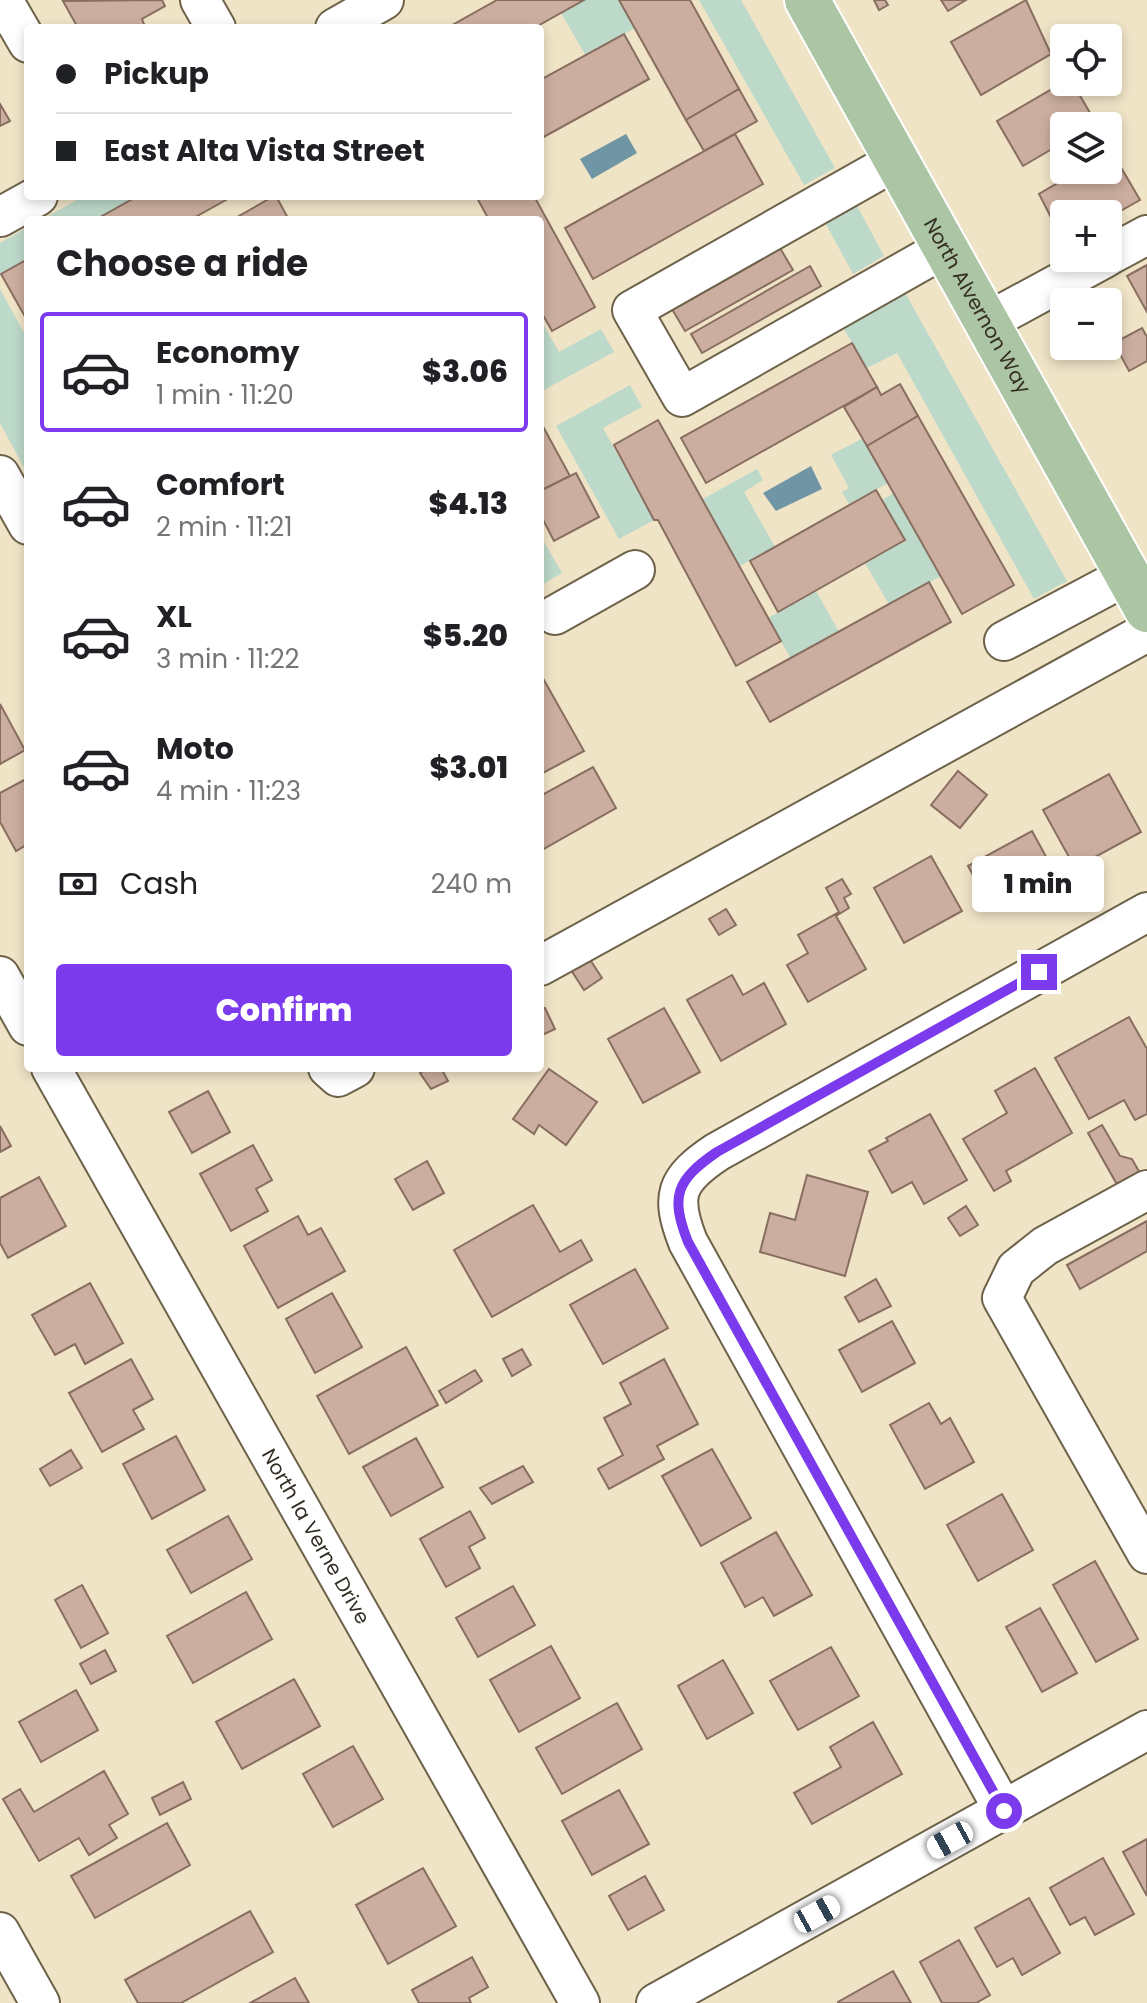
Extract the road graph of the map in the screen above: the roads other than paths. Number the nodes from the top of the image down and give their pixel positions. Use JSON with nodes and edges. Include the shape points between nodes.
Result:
{"nodes":[{"id":1,"x":3,"y":0,"type":"edge"},
{"id":2,"x":200,"y":0,"type":"edge"},
{"id":3,"x":384,"y":0,"type":"edge"},
{"id":4,"x":807,"y":0,"type":"edge"},
{"id":5,"x":334,"y":17,"type":"edge"},
{"id":6,"x":214,"y":24,"type":"edge"},
{"id":7,"x":24,"y":36,"type":"edge"},
{"id":8,"x":897,"y":160,"type":"junction"},
{"id":9,"x":31,"y":200,"type":"edge"},
{"id":10,"x":0,"y":217,"type":"edge"},
{"id":11,"x":1147,"y":235,"type":"edge"},
{"id":12,"x":945,"y":248,"type":"junction"},
{"id":13,"x":1122,"y":248,"type":"edge"},
{"id":14,"x":1079,"y":272,"type":"edge"},
{"id":15,"x":987,"y":322,"type":"junction"},
{"id":16,"x":0,"y":475,"type":"edge"},
{"id":17,"x":24,"y":518,"type":"edge"},
{"id":18,"x":635,"y":570,"type":"dead end"},
{"id":19,"x":1137,"y":593,"type":"edge"},
{"id":20,"x":555,"y":615,"type":"dead end"},
{"id":21,"x":1147,"y":632,"type":"edge"},
{"id":22,"x":1004,"y":641,"type":"dead end"},
{"id":23,"x":1147,"y":912,"type":"edge"},
{"id":24,"x":544,"y":964,"type":"edge"},
{"id":25,"x":0,"y":976,"type":"edge"},
{"id":26,"x":24,"y":1019,"type":"edge"},
{"id":27,"x":53,"y":1072,"type":"edge"},
{"id":28,"x":1147,"y":1190,"type":"edge"},
{"id":29,"x":1147,"y":1554,"type":"edge"},
{"id":30,"x":1147,"y":1730,"type":"edge"},
{"id":31,"x":1004,"y":1811,"type":"junction"},
{"id":32,"x":0,"y":1932,"type":"edge"},
{"id":33,"x":40,"y":2003,"type":"edge"},
{"id":34,"x":580,"y":2003,"type":"edge"},
{"id":35,"x":656,"y":2003,"type":"edge"}],
"edges":[{"from":1,"to":7,"type":"street"},
{"from":2,"to":6,"type":"street"},
{"from":3,"to":5,"type":"street"},
{"from":4,"to":8,"type":"main road","name":"North Alvernon Way"},
{"from":8,"to":12,"type":"main road","name":"North Alvernon Way"},
{"from":8,"to":12,"type":"street","via":[[632,310],[682,397]]},
{"from":9,"to":10,"type":"street"},
{"from":11,"to":13,"type":"street"},
{"from":12,"to":15,"type":"main road","name":"North Alvernon Way"},
{"from":14,"to":15,"type":"street"},
{"from":15,"to":19,"type":"main road","name":"North Alvernon Way"},
{"from":16,"to":17,"type":"street"},
{"from":18,"to":20,"type":"street"},
{"from":19,"to":22,"type":"street"},
{"from":21,"to":24,"type":"street"},
{"from":23,"to":31,"type":"street","via":[[717,1152],[665,1187],[688,1242]]},
{"from":25,"to":26,"type":"street"},
{"from":27,"to":34,"type":"street","name":"North la Verne Drive"},
{"from":28,"to":29,"type":"street","via":[[1045,1246],[1016,1269],[1002,1298]]},
{"from":30,"to":31,"type":"street"},
{"from":31,"to":35,"type":"street"},
{"from":32,"to":33,"type":"street"}]}
